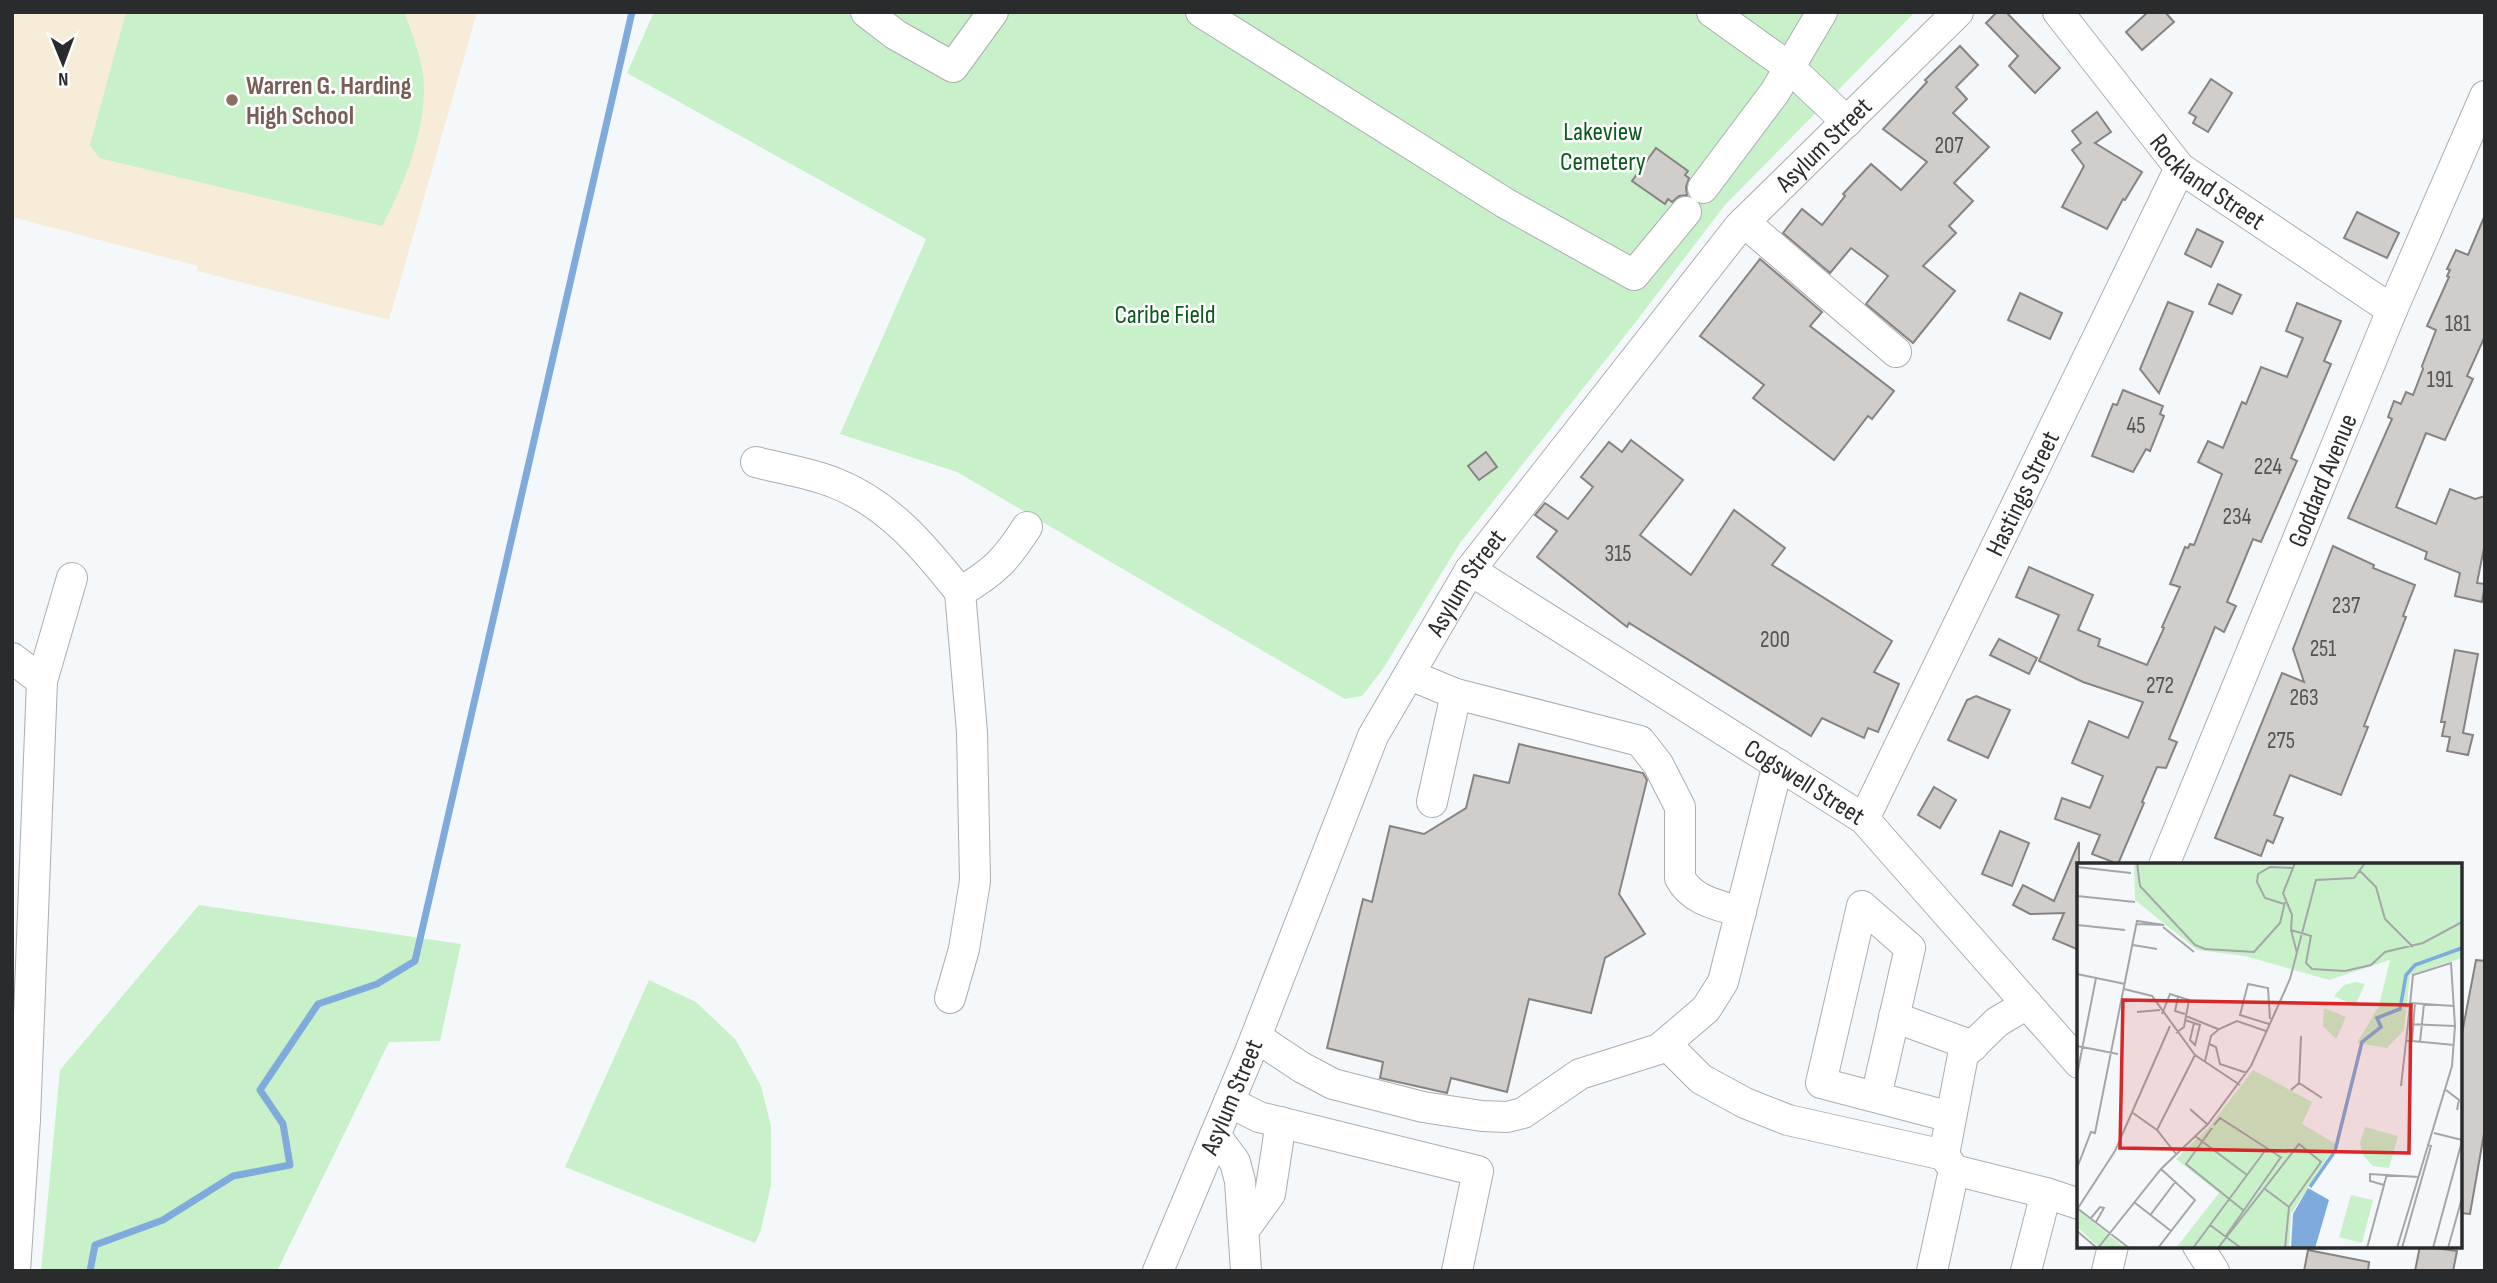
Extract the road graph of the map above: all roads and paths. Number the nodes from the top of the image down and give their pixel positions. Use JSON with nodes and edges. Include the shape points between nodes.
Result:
{"nodes":[{"id":1,"x":866,"y":12,"type":"edge"},
{"id":2,"x":993,"y":12,"type":"edge"},
{"id":3,"x":1201,"y":12,"type":"edge"},
{"id":4,"x":1712,"y":12,"type":"edge"},
{"id":5,"x":1822,"y":12,"type":"edge"},
{"id":6,"x":1958,"y":12,"type":"edge"},
{"id":7,"x":2058,"y":12,"type":"edge"},
{"id":8,"x":1234,"y":20,"type":"edge"},
{"id":9,"x":1789,"y":67,"type":"junction"},
{"id":10,"x":2485,"y":96,"type":"edge"},
{"id":11,"x":1847,"y":122,"type":"junction"},
{"id":12,"x":2180,"y":168,"type":"junction"},
{"id":13,"x":1703,"y":188,"type":"dead end"},
{"id":14,"x":1686,"y":212,"type":"dead end"},
{"id":15,"x":1744,"y":222,"type":"junction"},
{"id":16,"x":2392,"y":310,"type":"junction"},
{"id":17,"x":1896,"y":352,"type":"dead end"},
{"id":18,"x":756,"y":462,"type":"dead end"},
{"id":19,"x":1027,"y":527,"type":"dead end"},
{"id":20,"x":1470,"y":570,"type":"junction"},
{"id":21,"x":72,"y":578,"type":"dead end"},
{"id":22,"x":960,"y":592,"type":"junction"},
{"id":23,"x":12,"y":658,"type":"edge"},
{"id":24,"x":1410,"y":675,"type":"junction"},
{"id":25,"x":42,"y":681,"type":"junction"},
{"id":26,"x":1456,"y":694,"type":"junction"},
{"id":27,"x":1778,"y":764,"type":"junction"},
{"id":28,"x":1432,"y":802,"type":"dead end"},
{"id":29,"x":1864,"y":818,"type":"junction"},
{"id":30,"x":2165,"y":863,"type":"edge"},
{"id":31,"x":1741,"y":912,"type":"junction"},
{"id":32,"x":21,"y":973,"type":"edge"},
{"id":33,"x":950,"y":998,"type":"dead end"},
{"id":34,"x":2027,"y":1004,"type":"junction"},
{"id":35,"x":1894,"y":1017,"type":"junction"},
{"id":36,"x":1255,"y":1037,"type":"junction"},
{"id":37,"x":1665,"y":1044,"type":"junction"},
{"id":38,"x":1973,"y":1046,"type":"junction"},
{"id":39,"x":2077,"y":1061,"type":"edge"},
{"id":40,"x":1876,"y":1097,"type":"junction"},
{"id":41,"x":1229,"y":1102,"type":"junction"},
{"id":42,"x":1951,"y":1117,"type":"junction"},
{"id":43,"x":19,"y":1121,"type":"edge"},
{"id":44,"x":1281,"y":1122,"type":"junction"},
{"id":45,"x":1215,"y":1135,"type":"junction"},
{"id":46,"x":1949,"y":1162,"type":"junction"},
{"id":47,"x":2046,"y":1193,"type":"junction"},
{"id":48,"x":2077,"y":1203,"type":"edge"},
{"id":49,"x":1244,"y":1230,"type":"junction"},
{"id":50,"x":2113,"y":1248,"type":"edge"},
{"id":51,"x":2199,"y":1248,"type":"edge"},
{"id":52,"x":15,"y":1271,"type":"edge"},
{"id":53,"x":1158,"y":1271,"type":"edge"},
{"id":54,"x":1246,"y":1271,"type":"edge"},
{"id":55,"x":1457,"y":1271,"type":"edge"},
{"id":56,"x":1932,"y":1271,"type":"edge"},
{"id":57,"x":2026,"y":1271,"type":"edge"},
{"id":58,"x":2107,"y":1271,"type":"edge"},
{"id":59,"x":2214,"y":1271,"type":"edge"}],
"edges":[{"from":1,"to":2,"type":"street","via":[[896,35],[953,66]]},
{"from":3,"to":8,"type":"street"},
{"from":4,"to":9,"type":"street"},
{"from":5,"to":9,"type":"street"},
{"from":6,"to":11,"type":"street","name":"Asylum Street"},
{"from":7,"to":12,"type":"street","name":"Rockland Street"},
{"from":8,"to":14,"type":"street","via":[[1505,203],[1634,275]]},
{"from":9,"to":11,"type":"street"},
{"from":9,"to":13,"type":"street"},
{"from":10,"to":16,"type":"street","name":"Goddard Avenue"},
{"from":11,"to":15,"type":"street","name":"Asylum Street"},
{"from":12,"to":16,"type":"street","name":"Rockland Street"},
{"from":12,"to":29,"type":"street","name":"Hastings Street"},
{"from":15,"to":17,"type":"street"},
{"from":15,"to":20,"type":"street","name":"Asylum Street"},
{"from":16,"to":30,"type":"street","name":"Goddard Avenue"},
{"from":18,"to":22,"type":"street","via":[[835,483],[878,505],[923,546]]},
{"from":19,"to":22,"type":"street","via":[[988,576]]},
{"from":20,"to":24,"type":"street","name":"Asylum Street"},
{"from":20,"to":27,"type":"street","name":"Cogswell Street"},
{"from":21,"to":25,"type":"street"},
{"from":22,"to":33,"type":"street","via":[[972,732],[975,881]]},
{"from":23,"to":25,"type":"street"},
{"from":24,"to":26,"type":"street"},
{"from":24,"to":36,"type":"street","name":"Asylum Street","via":[[1373,737]]},
{"from":25,"to":32,"type":"street"},
{"from":26,"to":28,"type":"street"},
{"from":26,"to":31,"type":"street","via":[[1640,741],[1680,807],[1680,878],[1685,889]]},
{"from":27,"to":29,"type":"street","name":"Cogswell Street"},
{"from":27,"to":31,"type":"street"},
{"from":29,"to":34,"type":"street","name":"Cogswell Street"},
{"from":31,"to":37,"type":"street","via":[[1723,982],[1706,1009]]},
{"from":32,"to":43,"type":"street"},
{"from":34,"to":38,"type":"street","via":[[1997,1022]]},
{"from":34,"to":39,"type":"street","name":"Cogswell Street"},
{"from":35,"to":38,"type":"street"},
{"from":35,"to":40,"type":"street"},
{"from":35,"to":40,"type":"street","via":[[1910,948],[1862,906],[1821,1083]]},
{"from":36,"to":37,"type":"street","via":[[1333,1084],[1423,1107],[1507,1117],[1523,1113],[1580,1074]]},
{"from":36,"to":41,"type":"street","name":"Asylum Street"},
{"from":37,"to":46,"type":"street","via":[[1701,1079],[1745,1103]]},
{"from":38,"to":42,"type":"street","via":[[1963,1055]]},
{"from":40,"to":42,"type":"street"},
{"from":41,"to":44,"type":"street"},
{"from":41,"to":45,"type":"street","name":"Asylum Street"},
{"from":42,"to":46,"type":"street"},
{"from":43,"to":52,"type":"street"},
{"from":44,"to":49,"type":"street","via":[[1270,1194]]},
{"from":44,"to":55,"type":"street","via":[[1478,1171]]},
{"from":45,"to":49,"type":"street","via":[[1240,1181]]},
{"from":45,"to":53,"type":"street","name":"Asylum Street"},
{"from":46,"to":47,"type":"street"},
{"from":46,"to":56,"type":"street"},
{"from":47,"to":48,"type":"street"},
{"from":47,"to":57,"type":"street"},
{"from":49,"to":54,"type":"street"},
{"from":50,"to":58,"type":"street"},
{"from":51,"to":59,"type":"street"}]}
